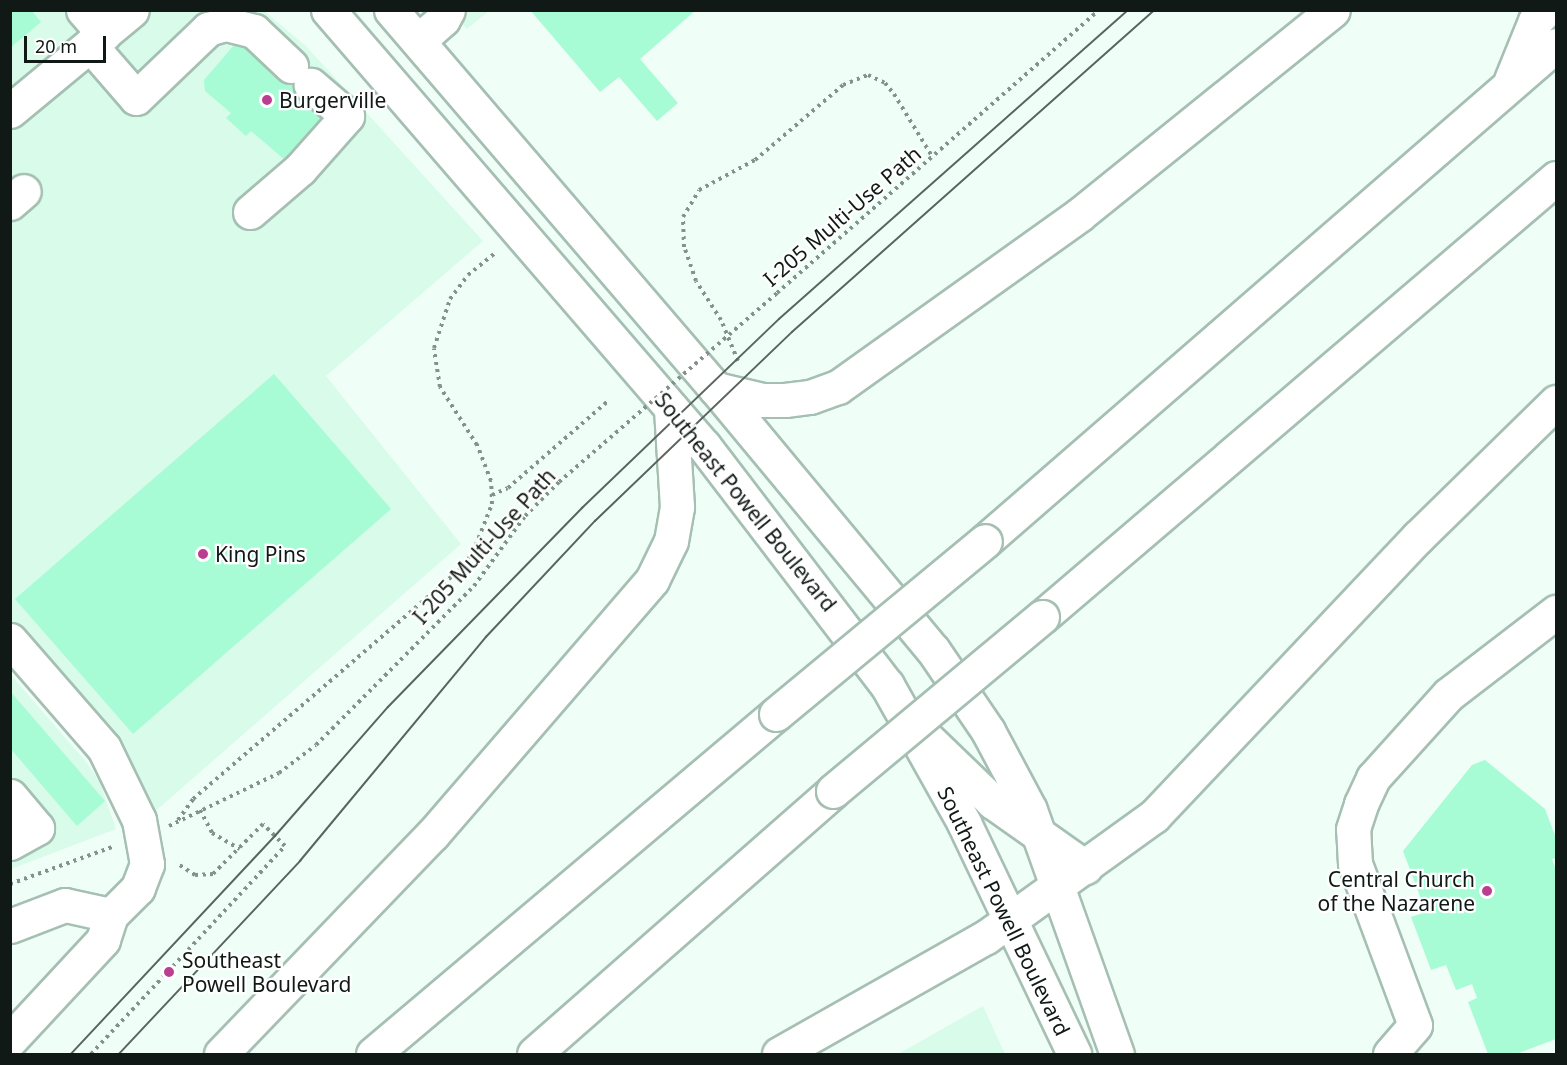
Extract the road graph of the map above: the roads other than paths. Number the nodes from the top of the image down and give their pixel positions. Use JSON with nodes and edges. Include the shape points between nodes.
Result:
{"nodes":[{"id":1,"x":132,"y":10,"type":"edge"},
{"id":2,"x":328,"y":10,"type":"edge"},
{"id":3,"x":391,"y":10,"type":"edge"},
{"id":4,"x":448,"y":10,"type":"edge"},
{"id":5,"x":1314,"y":10,"type":"edge"},
{"id":6,"x":1333,"y":10,"type":"edge"},
{"id":7,"x":1546,"y":10,"type":"edge"},
{"id":8,"x":92,"y":30,"type":"edge"},
{"id":9,"x":417,"y":41,"type":"junction"},
{"id":10,"x":1290,"y":42,"type":"junction"},
{"id":11,"x":1557,"y":45,"type":"edge"},
{"id":12,"x":1510,"y":82,"type":"junction"},
{"id":13,"x":10,"y":111,"type":"edge"},
{"id":14,"x":1557,"y":178,"type":"edge"},
{"id":15,"x":250,"y":212,"type":"dead end"},
{"id":16,"x":716,"y":389,"type":"junction"},
{"id":17,"x":1557,"y":402,"type":"edge"},
{"id":18,"x":671,"y":408,"type":"junction"},
{"id":19,"x":1557,"y":612,"type":"edge"},
{"id":20,"x":10,"y":640,"type":"edge"},
{"id":21,"x":909,"y":721,"type":"junction"},
{"id":22,"x":10,"y":795,"type":"edge"},
{"id":23,"x":1039,"y":834,"type":"junction"},
{"id":24,"x":10,"y":843,"type":"edge"},
{"id":25,"x":1085,"y":867,"type":"junction"},
{"id":26,"x":1059,"y":885,"type":"junction"},
{"id":27,"x":111,"y":915,"type":"junction"},
{"id":28,"x":1009,"y":920,"type":"junction"},
{"id":29,"x":10,"y":926,"type":"edge"},
{"id":30,"x":10,"y":1040,"type":"edge"},
{"id":31,"x":221,"y":1054,"type":"edge"},
{"id":32,"x":374,"y":1054,"type":"edge"},
{"id":33,"x":534,"y":1054,"type":"edge"},
{"id":34,"x":779,"y":1054,"type":"edge"},
{"id":35,"x":1074,"y":1054,"type":"edge"},
{"id":36,"x":1117,"y":1054,"type":"edge"},
{"id":37,"x":1389,"y":1054,"type":"edge"}],
"edges":[{"from":1,"to":8,"type":"main road"},
{"from":2,"to":18,"type":"main road","name":"Southeast Powell Boulevard"},
{"from":3,"to":9,"type":"main road","name":"Southeast Powell Boulevard"},
{"from":4,"to":9,"type":"main road","via":[[444,19]]},
{"from":5,"to":10,"type":"main road"},
{"from":6,"to":10,"type":"main road"},
{"from":7,"to":12,"type":"main road","via":[[1535,21]]},
{"from":8,"to":13,"type":"main road"},
{"from":8,"to":15,"type":"main road","via":[[136,98],[208,29],[226,24],[254,31],[347,116],[300,169]]},
{"from":9,"to":16,"type":"main road","name":"Southeast Powell Boulevard"},
{"from":10,"to":16,"type":"main road","via":[[1078,215],[838,387],[810,397],[770,400]]},
{"from":11,"to":12,"type":"main road"},
{"from":12,"to":32,"type":"main road","bridge":true,"via":[[985,541]]},
{"from":14,"to":33,"type":"main road","bridge":true,"via":[[833,791]]},
{"from":16,"to":23,"type":"main road","name":"Southeast Powell Boulevard","via":[[933,650],[988,731]]},
{"from":17,"to":25,"type":"main road","via":[[1418,537],[1154,816]]},
{"from":18,"to":21,"type":"main road","name":"Southeast Powell Boulevard","via":[[820,593]]},
{"from":18,"to":31,"type":"main road","via":[[677,507],[671,541],[652,580],[432,835]]},
{"from":19,"to":37,"type":"main road","via":[[1449,694],[1372,778],[1361,804],[1353,829],[1355,864],[1415,1025]]},
{"from":20,"to":27,"type":"main road","via":[[104,748],[129,792],[144,835],[147,864],[126,904]]},
{"from":21,"to":23,"type":"main road","via":[[961,775]]},
{"from":21,"to":28,"type":"main road","name":"Southeast Powell Boulevard","via":[[964,823]]},
{"from":22,"to":24,"type":"main road","via":[[37,828]]},
{"from":23,"to":25,"type":"main road"},
{"from":23,"to":26,"type":"main road","name":"Southeast Powell Boulevard"},
{"from":25,"to":26,"type":"main road"},
{"from":26,"to":28,"type":"main road"},
{"from":26,"to":36,"type":"main road","name":"Southeast Powell Boulevard"},
{"from":27,"to":29,"type":"main road","via":[[65,904]]},
{"from":27,"to":30,"type":"main road","via":[[102,940]]},
{"from":28,"to":34,"type":"main road"},
{"from":28,"to":35,"type":"main road","name":"Southeast Powell Boulevard"}]}
